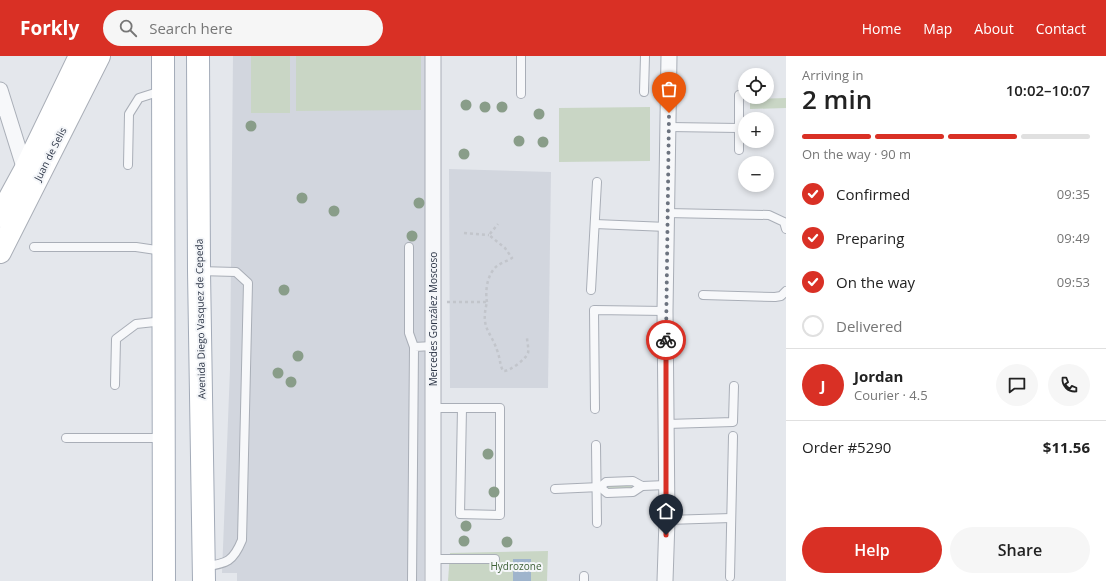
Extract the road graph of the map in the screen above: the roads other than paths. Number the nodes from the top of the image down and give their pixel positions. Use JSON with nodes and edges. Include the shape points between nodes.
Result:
{"nodes":[{"id":1,"x":99,"y":56,"type":"edge"},
{"id":2,"x":163,"y":56,"type":"edge"},
{"id":3,"x":198,"y":56,"type":"edge"},
{"id":4,"x":433,"y":56,"type":"edge"},
{"id":5,"x":521,"y":56,"type":"edge"},
{"id":6,"x":645,"y":56,"type":"edge"},
{"id":7,"x":669,"y":56,"type":"edge"},
{"id":8,"x":81,"y":68,"type":"edge"},
{"id":9,"x":0,"y":90,"type":"edge"},
{"id":10,"x":163,"y":91,"type":"junction"},
{"id":11,"x":644,"y":92,"type":"dead end"},
{"id":12,"x":521,"y":94,"type":"dead end"},
{"id":13,"x":669,"y":127,"type":"junction"},
{"id":14,"x":738,"y":128,"type":"edge"},
{"id":15,"x":128,"y":166,"type":"dead end"},
{"id":16,"x":24,"y":170,"type":"junction"},
{"id":17,"x":597,"y":182,"type":"dead end"},
{"id":18,"x":0,"y":216,"type":"edge"},
{"id":19,"x":667,"y":220,"type":"junction"},
{"id":20,"x":595,"y":224,"type":"junction"},
{"id":21,"x":786,"y":229,"type":"edge"},
{"id":22,"x":34,"y":247,"type":"dead end"},
{"id":23,"x":408,"y":247,"type":"dead end"},
{"id":24,"x":163,"y":251,"type":"junction"},
{"id":25,"x":0,"y":252,"type":"edge"},
{"id":26,"x":198,"y":271,"type":"junction"},
{"id":27,"x":591,"y":290,"type":"dead end"},
{"id":28,"x":786,"y":291,"type":"edge"},
{"id":29,"x":703,"y":296,"type":"dead end"},
{"id":30,"x":666,"y":311,"type":"junction"},
{"id":31,"x":164,"y":321,"type":"junction"},
{"id":32,"x":433,"y":346,"type":"junction"},
{"id":33,"x":414,"y":347,"type":"junction"},
{"id":34,"x":115,"y":385,"type":"dead end"},
{"id":35,"x":734,"y":386,"type":"dead end"},
{"id":36,"x":434,"y":408,"type":"junction"},
{"id":37,"x":462,"y":408,"type":"junction"},
{"id":38,"x":595,"y":408,"type":"dead end"},
{"id":39,"x":667,"y":424,"type":"junction"},
{"id":40,"x":733,"y":436,"type":"dead end"},
{"id":41,"x":66,"y":438,"type":"dead end"},
{"id":42,"x":164,"y":438,"type":"junction"},
{"id":43,"x":596,"y":444,"type":"dead end"},
{"id":44,"x":666,"y":485,"type":"junction"},
{"id":45,"x":598,"y":487,"type":"junction"},
{"id":46,"x":555,"y":489,"type":"dead end"},
{"id":47,"x":731,"y":518,"type":"junction"},
{"id":48,"x":667,"y":520,"type":"junction"},
{"id":49,"x":597,"y":523,"type":"dead end"},
{"id":50,"x":434,"y":559,"type":"junction"},
{"id":51,"x":495,"y":560,"type":"dead end"},
{"id":52,"x":204,"y":574,"type":"edge"},
{"id":53,"x":730,"y":577,"type":"dead end"},
{"id":54,"x":164,"y":581,"type":"edge"},
{"id":55,"x":412,"y":581,"type":"edge"},
{"id":56,"x":433,"y":581,"type":"edge"},
{"id":57,"x":665,"y":581,"type":"edge"}],
"edges":[{"from":1,"to":8,"type":"main road","name":"Juan de Selis"},
{"from":2,"to":10,"type":"main road"},
{"from":3,"to":26,"type":"main road","name":"Avenida Diego Vasquez de Cepeda"},
{"from":4,"to":32,"type":"street","name":"Mercedes González Moscoso"},
{"from":5,"to":12,"type":"lane"},
{"from":6,"to":11,"type":"lane"},
{"from":7,"to":13,"type":"street"},
{"from":8,"to":16,"type":"main road","name":"Juan de Selis"},
{"from":8,"to":25,"type":"main road","name":"Juan de Selis"},
{"from":9,"to":16,"type":"street"},
{"from":10,"to":15,"type":"lane","via":[[139,98],[129,114]]},
{"from":10,"to":24,"type":"main road"},
{"from":13,"to":14,"type":"lane"},
{"from":13,"to":19,"type":"street"},
{"from":16,"to":18,"type":"main road","name":"Juan de Selis"},
{"from":17,"to":20,"type":"lane"},
{"from":19,"to":20,"type":"lane"},
{"from":19,"to":21,"type":"lane","via":[[769,215],[784,222]]},
{"from":19,"to":30,"type":"street"},
{"from":20,"to":27,"type":"lane"},
{"from":22,"to":24,"type":"lane","via":[[136,247]]},
{"from":23,"to":33,"type":"lane","via":[[409,333]]},
{"from":24,"to":31,"type":"main road"},
{"from":26,"to":52,"type":"main road","name":"Avenida Diego Vasquez de Cepeda"},
{"from":26,"to":52,"type":"lane","via":[[236,272],[248,282],[242,540],[233,558]]},
{"from":28,"to":29,"type":"lane","via":[[775,297]]},
{"from":30,"to":38,"type":"lane","via":[[594,310]]},
{"from":30,"to":39,"type":"street"},
{"from":31,"to":34,"type":"lane","via":[[136,324],[116,339]]},
{"from":31,"to":42,"type":"main road"},
{"from":32,"to":33,"type":"lane"},
{"from":32,"to":36,"type":"street","name":"Mercedes González Moscoso"},
{"from":33,"to":55,"type":"lane"},
{"from":35,"to":39,"type":"lane","via":[[733,422]]},
{"from":36,"to":37,"type":"lane"},
{"from":36,"to":50,"type":"street","name":"Mercedes González Moscoso"},
{"from":37,"to":37,"type":"lane","via":[[460,514],[500,515],[500,408]]},
{"from":39,"to":44,"type":"street"},
{"from":40,"to":47,"type":"lane"},
{"from":41,"to":42,"type":"lane"},
{"from":42,"to":54,"type":"main road"},
{"from":43,"to":45,"type":"lane"},
{"from":44,"to":45,"type":"lane","via":[[642,486],[633,481],[606,482]]},
{"from":44,"to":48,"type":"street"},
{"from":45,"to":46,"type":"lane"},
{"from":45,"to":49,"type":"lane"},
{"from":47,"to":48,"type":"lane"},
{"from":47,"to":53,"type":"lane"},
{"from":48,"to":57,"type":"street"},
{"from":50,"to":51,"type":"lane"},
{"from":50,"to":56,"type":"street","name":"Mercedes González Moscoso"}]}
